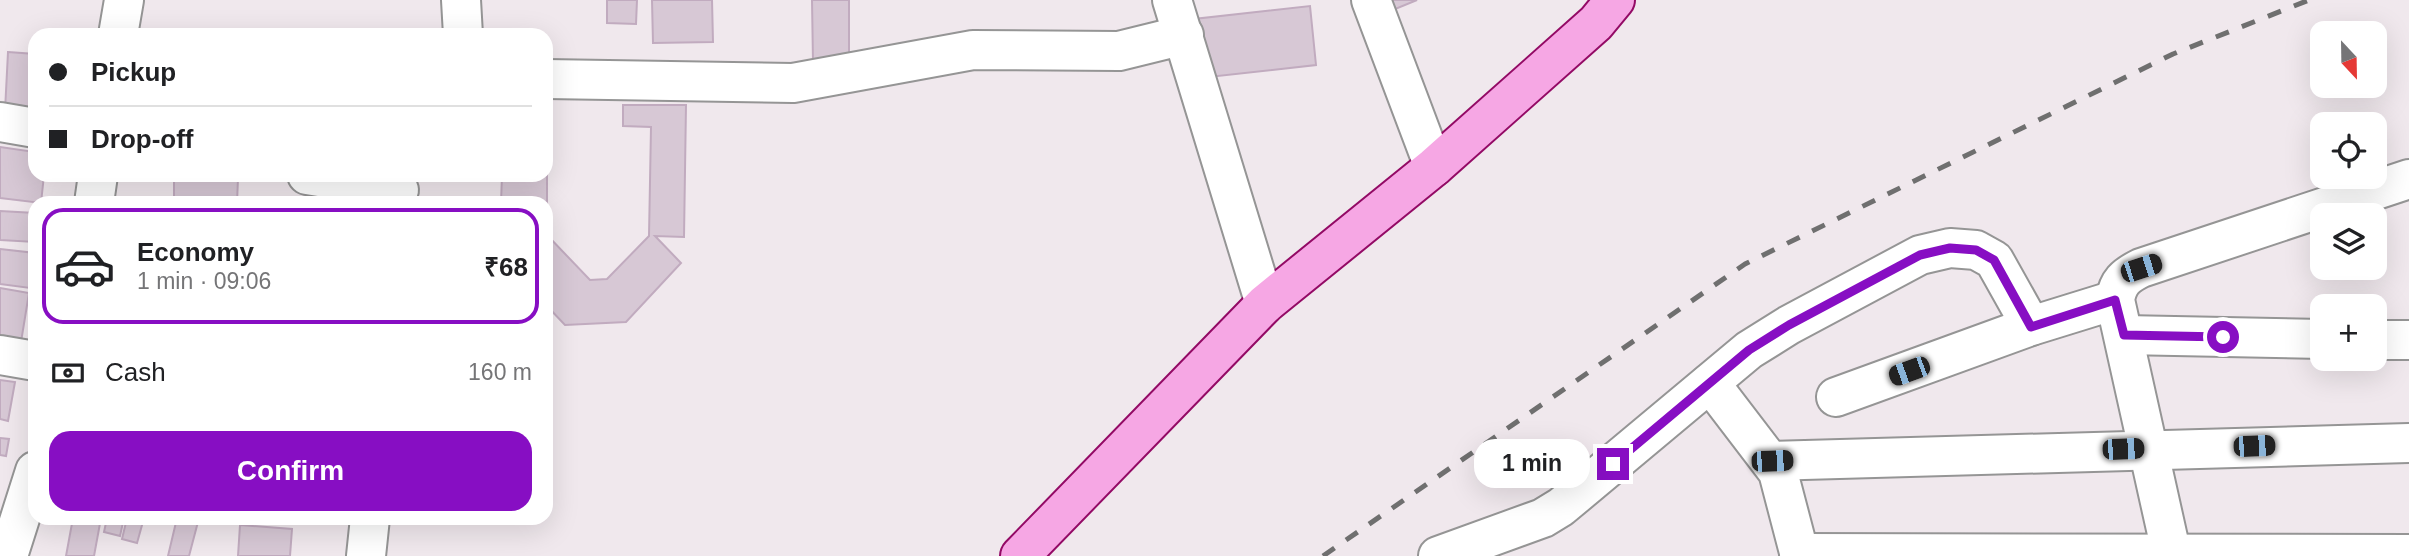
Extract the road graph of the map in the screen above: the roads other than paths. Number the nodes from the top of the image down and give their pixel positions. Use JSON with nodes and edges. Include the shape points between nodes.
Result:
{"nodes":[{"id":1,"x":124,"y":0,"type":"edge"},
{"id":2,"x":461,"y":0,"type":"edge"},
{"id":3,"x":1371,"y":0,"type":"edge"},
{"id":4,"x":1600,"y":8,"type":"edge"},
{"id":5,"x":1178,"y":18,"type":"edge"},
{"id":6,"x":119,"y":28,"type":"edge"},
{"id":7,"x":463,"y":28,"type":"edge"},
{"id":8,"x":553,"y":79,"type":"edge"},
{"id":9,"x":0,"y":122,"type":"edge"},
{"id":10,"x":28,"y":127,"type":"edge"},
{"id":11,"x":1434,"y":167,"type":"junction"},
{"id":12,"x":2409,"y":179,"type":"edge"},
{"id":13,"x":353,"y":182,"type":"edge"},
{"id":14,"x":399,"y":189,"type":"edge"},
{"id":15,"x":1265,"y":304,"type":"junction"},
{"id":16,"x":2120,"y":318,"type":"junction"},
{"id":17,"x":2031,"y":327,"type":"junction"},
{"id":18,"x":2310,"y":338,"type":"edge"},
{"id":19,"x":2387,"y":340,"type":"edge"},
{"id":20,"x":2409,"y":340,"type":"edge"},
{"id":21,"x":0,"y":355,"type":"edge"},
{"id":22,"x":28,"y":360,"type":"edge"},
{"id":23,"x":1710,"y":383,"type":"junction"},
{"id":24,"x":1836,"y":397,"type":"dead end"},
{"id":25,"x":2409,"y":443,"type":"edge"},
{"id":26,"x":2150,"y":448,"type":"junction"},
{"id":27,"x":1772,"y":461,"type":"junction"},
{"id":28,"x":28,"y":493,"type":"edge"},
{"id":29,"x":369,"y":525,"type":"edge"},
{"id":30,"x":2409,"y":554,"type":"edge"},
{"id":31,"x":1800,"y":555,"type":"edge"},
{"id":32,"x":8,"y":556,"type":"edge"},
{"id":33,"x":366,"y":556,"type":"edge"},
{"id":34,"x":1020,"y":556,"type":"edge"},
{"id":35,"x":1438,"y":556,"type":"edge"},
{"id":36,"x":2172,"y":556,"type":"edge"}],
"edges":[{"from":1,"to":6,"type":"street"},
{"from":2,"to":7,"type":"street"},
{"from":3,"to":11,"type":"street"},
{"from":4,"to":11,"type":"main road"},
{"from":5,"to":8,"type":"street","via":[[1119,51],[973,50],[793,83]]},
{"from":5,"to":15,"type":"street"},
{"from":9,"to":10,"type":"street"},
{"from":11,"to":15,"type":"main road"},
{"from":12,"to":16,"type":"street","via":[[2141,268],[2118,286]]},
{"from":13,"to":14,"type":"street"},
{"from":15,"to":34,"type":"main road"},
{"from":16,"to":17,"type":"street"},
{"from":16,"to":18,"type":"street"},
{"from":16,"to":26,"type":"street"},
{"from":17,"to":23,"type":"street","via":[[1994,260],[1976,250],[1950,248],[1920,255],[1789,325],[1749,350]]},
{"from":17,"to":24,"type":"street"},
{"from":19,"to":20,"type":"street"},
{"from":21,"to":22,"type":"street"},
{"from":23,"to":27,"type":"street"},
{"from":23,"to":35,"type":"street","via":[[1561,508],[1543,519]]},
{"from":25,"to":26,"type":"street"},
{"from":26,"to":27,"type":"street"},
{"from":26,"to":36,"type":"street"},
{"from":27,"to":31,"type":"street"},
{"from":28,"to":32,"type":"street"},
{"from":29,"to":33,"type":"street"},
{"from":30,"to":36,"type":"street"},
{"from":31,"to":36,"type":"street"}]}
